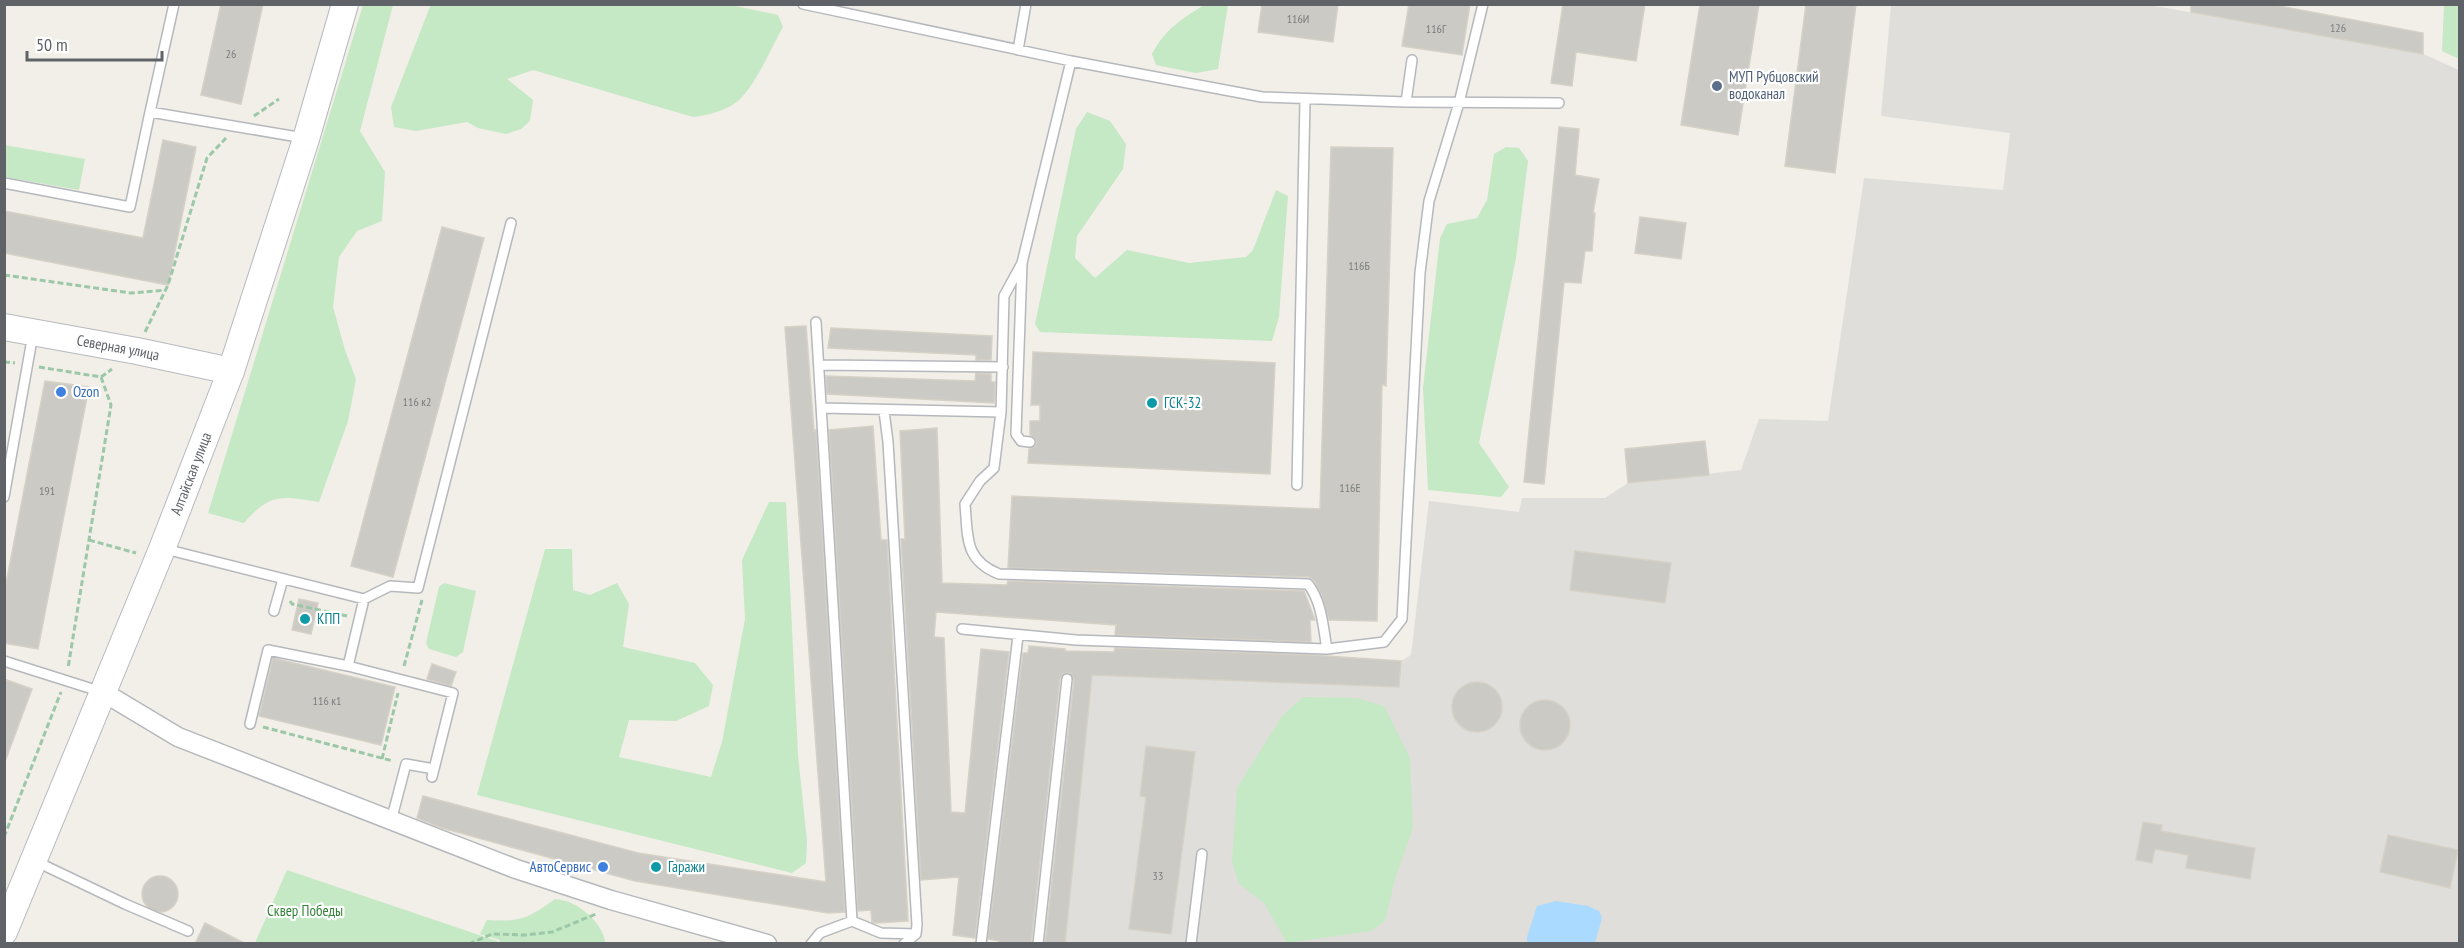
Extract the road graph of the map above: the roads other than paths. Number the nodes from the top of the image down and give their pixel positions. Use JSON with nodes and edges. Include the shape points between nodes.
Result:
{"nodes":[{"id":1,"x":174,"y":4,"type":"edge"},
{"id":2,"x":345,"y":4,"type":"edge"},
{"id":3,"x":804,"y":4,"type":"edge"},
{"id":4,"x":1026,"y":4,"type":"edge"},
{"id":5,"x":1483,"y":4,"type":"edge"},
{"id":6,"x":1018,"y":50,"type":"junction"},
{"id":7,"x":1412,"y":60,"type":"dead end"},
{"id":8,"x":1071,"y":61,"type":"junction"},
{"id":9,"x":1305,"y":100,"type":"junction"},
{"id":10,"x":1406,"y":102,"type":"junction"},
{"id":11,"x":1459,"y":103,"type":"junction"},
{"id":12,"x":1559,"y":103,"type":"dead end"},
{"id":13,"x":150,"y":112,"type":"junction"},
{"id":14,"x":306,"y":139,"type":"junction"},
{"id":15,"x":4,"y":183,"type":"edge"},
{"id":16,"x":511,"y":223,"type":"dead end"},
{"id":17,"x":1022,"y":263,"type":"junction"},
{"id":18,"x":816,"y":322,"type":"dead end"},
{"id":19,"x":4,"y":327,"type":"edge"},
{"id":20,"x":34,"y":332,"type":"junction"},
{"id":21,"x":819,"y":365,"type":"junction"},
{"id":22,"x":1003,"y":367,"type":"junction"},
{"id":23,"x":231,"y":371,"type":"junction"},
{"id":24,"x":822,"y":408,"type":"junction"},
{"id":25,"x":884,"y":411,"type":"junction"},
{"id":26,"x":1001,"y":412,"type":"junction"},
{"id":27,"x":1030,"y":442,"type":"dead end"},
{"id":28,"x":1297,"y":485,"type":"dead end"},
{"id":29,"x":4,"y":497,"type":"edge"},
{"id":30,"x":162,"y":549,"type":"junction"},
{"id":31,"x":283,"y":579,"type":"junction"},
{"id":32,"x":364,"y":599,"type":"junction"},
{"id":33,"x":274,"y":611,"type":"dead end"},
{"id":34,"x":962,"y":629,"type":"dead end"},
{"id":35,"x":1018,"y":636,"type":"junction"},
{"id":36,"x":1327,"y":649,"type":"junction"},
{"id":37,"x":4,"y":661,"type":"edge"},
{"id":38,"x":348,"y":666,"type":"junction"},
{"id":39,"x":1067,"y":679,"type":"dead end"},
{"id":40,"x":103,"y":692,"type":"junction"},
{"id":41,"x":250,"y":724,"type":"road end"},
{"id":42,"x":391,"y":821,"type":"junction"},
{"id":43,"x":1202,"y":854,"type":"dead end"},
{"id":44,"x":33,"y":860,"type":"junction"},
{"id":45,"x":852,"y":921,"type":"junction"},
{"id":46,"x":188,"y":931,"type":"dead end"},
{"id":47,"x":4,"y":932,"type":"edge"},
{"id":48,"x":916,"y":934,"type":"junction"},
{"id":49,"x":767,"y":944,"type":"edge"},
{"id":50,"x":811,"y":944,"type":"edge"},
{"id":51,"x":904,"y":944,"type":"edge"},
{"id":52,"x":981,"y":944,"type":"edge"},
{"id":53,"x":1038,"y":944,"type":"edge"},
{"id":54,"x":1191,"y":944,"type":"edge"}],
"edges":[{"from":1,"to":13,"type":"lane"},
{"from":2,"to":14,"type":"main road","name":"Алтайская улица"},
{"from":3,"to":6,"type":"lane"},
{"from":4,"to":6,"type":"lane"},
{"from":5,"to":11,"type":"lane"},
{"from":6,"to":8,"type":"lane"},
{"from":7,"to":10,"type":"lane"},
{"from":8,"to":9,"type":"lane","via":[[1262,97]]},
{"from":8,"to":17,"type":"lane"},
{"from":9,"to":10,"type":"lane"},
{"from":9,"to":28,"type":"lane"},
{"from":10,"to":11,"type":"lane"},
{"from":11,"to":12,"type":"lane"},
{"from":11,"to":36,"type":"lane","via":[[1429,201],[1420,273],[1402,619],[1384,642]]},
{"from":13,"to":14,"type":"lane"},
{"from":13,"to":15,"type":"lane","via":[[130,207]]},
{"from":14,"to":23,"type":"main road","name":"Алтайская улица"},
{"from":16,"to":32,"type":"lane","via":[[418,588],[390,586]]},
{"from":17,"to":22,"type":"lane","via":[[1004,296]]},
{"from":17,"to":27,"type":"lane","via":[[1016,434],[1021,441]]},
{"from":18,"to":21,"type":"lane"},
{"from":19,"to":20,"type":"main road","name":"Северная улица"},
{"from":20,"to":23,"type":"main road","name":"Северная улица"},
{"from":20,"to":29,"type":"lane"},
{"from":21,"to":22,"type":"lane"},
{"from":21,"to":24,"type":"lane"},
{"from":22,"to":26,"type":"lane"},
{"from":23,"to":30,"type":"main road","name":"Алтайская улица"},
{"from":24,"to":25,"type":"lane"},
{"from":24,"to":45,"type":"lane"},
{"from":25,"to":26,"type":"lane"},
{"from":25,"to":48,"type":"lane"},
{"from":26,"to":36,"type":"lane","via":[[994,468],[965,504],[972,556],[985,568],[999,574],[1308,584],[1320,611]]},
{"from":30,"to":31,"type":"lane"},
{"from":30,"to":40,"type":"main road","name":"Алтайская улица"},
{"from":31,"to":32,"type":"lane"},
{"from":31,"to":33,"type":"lane"},
{"from":32,"to":38,"type":"lane"},
{"from":34,"to":35,"type":"lane"},
{"from":35,"to":36,"type":"lane"},
{"from":35,"to":52,"type":"lane"},
{"from":37,"to":40,"type":"lane"},
{"from":38,"to":41,"type":"lane","via":[[268,650]]},
{"from":38,"to":42,"type":"lane","via":[[453,693],[433,773],[406,764]]},
{"from":39,"to":53,"type":"lane"},
{"from":40,"to":42,"type":"street","via":[[178,737]]},
{"from":40,"to":44,"type":"main road","name":"Алтайская улица"},
{"from":42,"to":49,"type":"street","via":[[516,869]]},
{"from":43,"to":54,"type":"lane"},
{"from":44,"to":46,"type":"lane"},
{"from":44,"to":47,"type":"main road","name":"Алтайская улица"},
{"from":45,"to":48,"type":"lane","via":[[882,933]]},
{"from":45,"to":50,"type":"lane","via":[[820,933]]},
{"from":48,"to":51,"type":"lane"}]}
